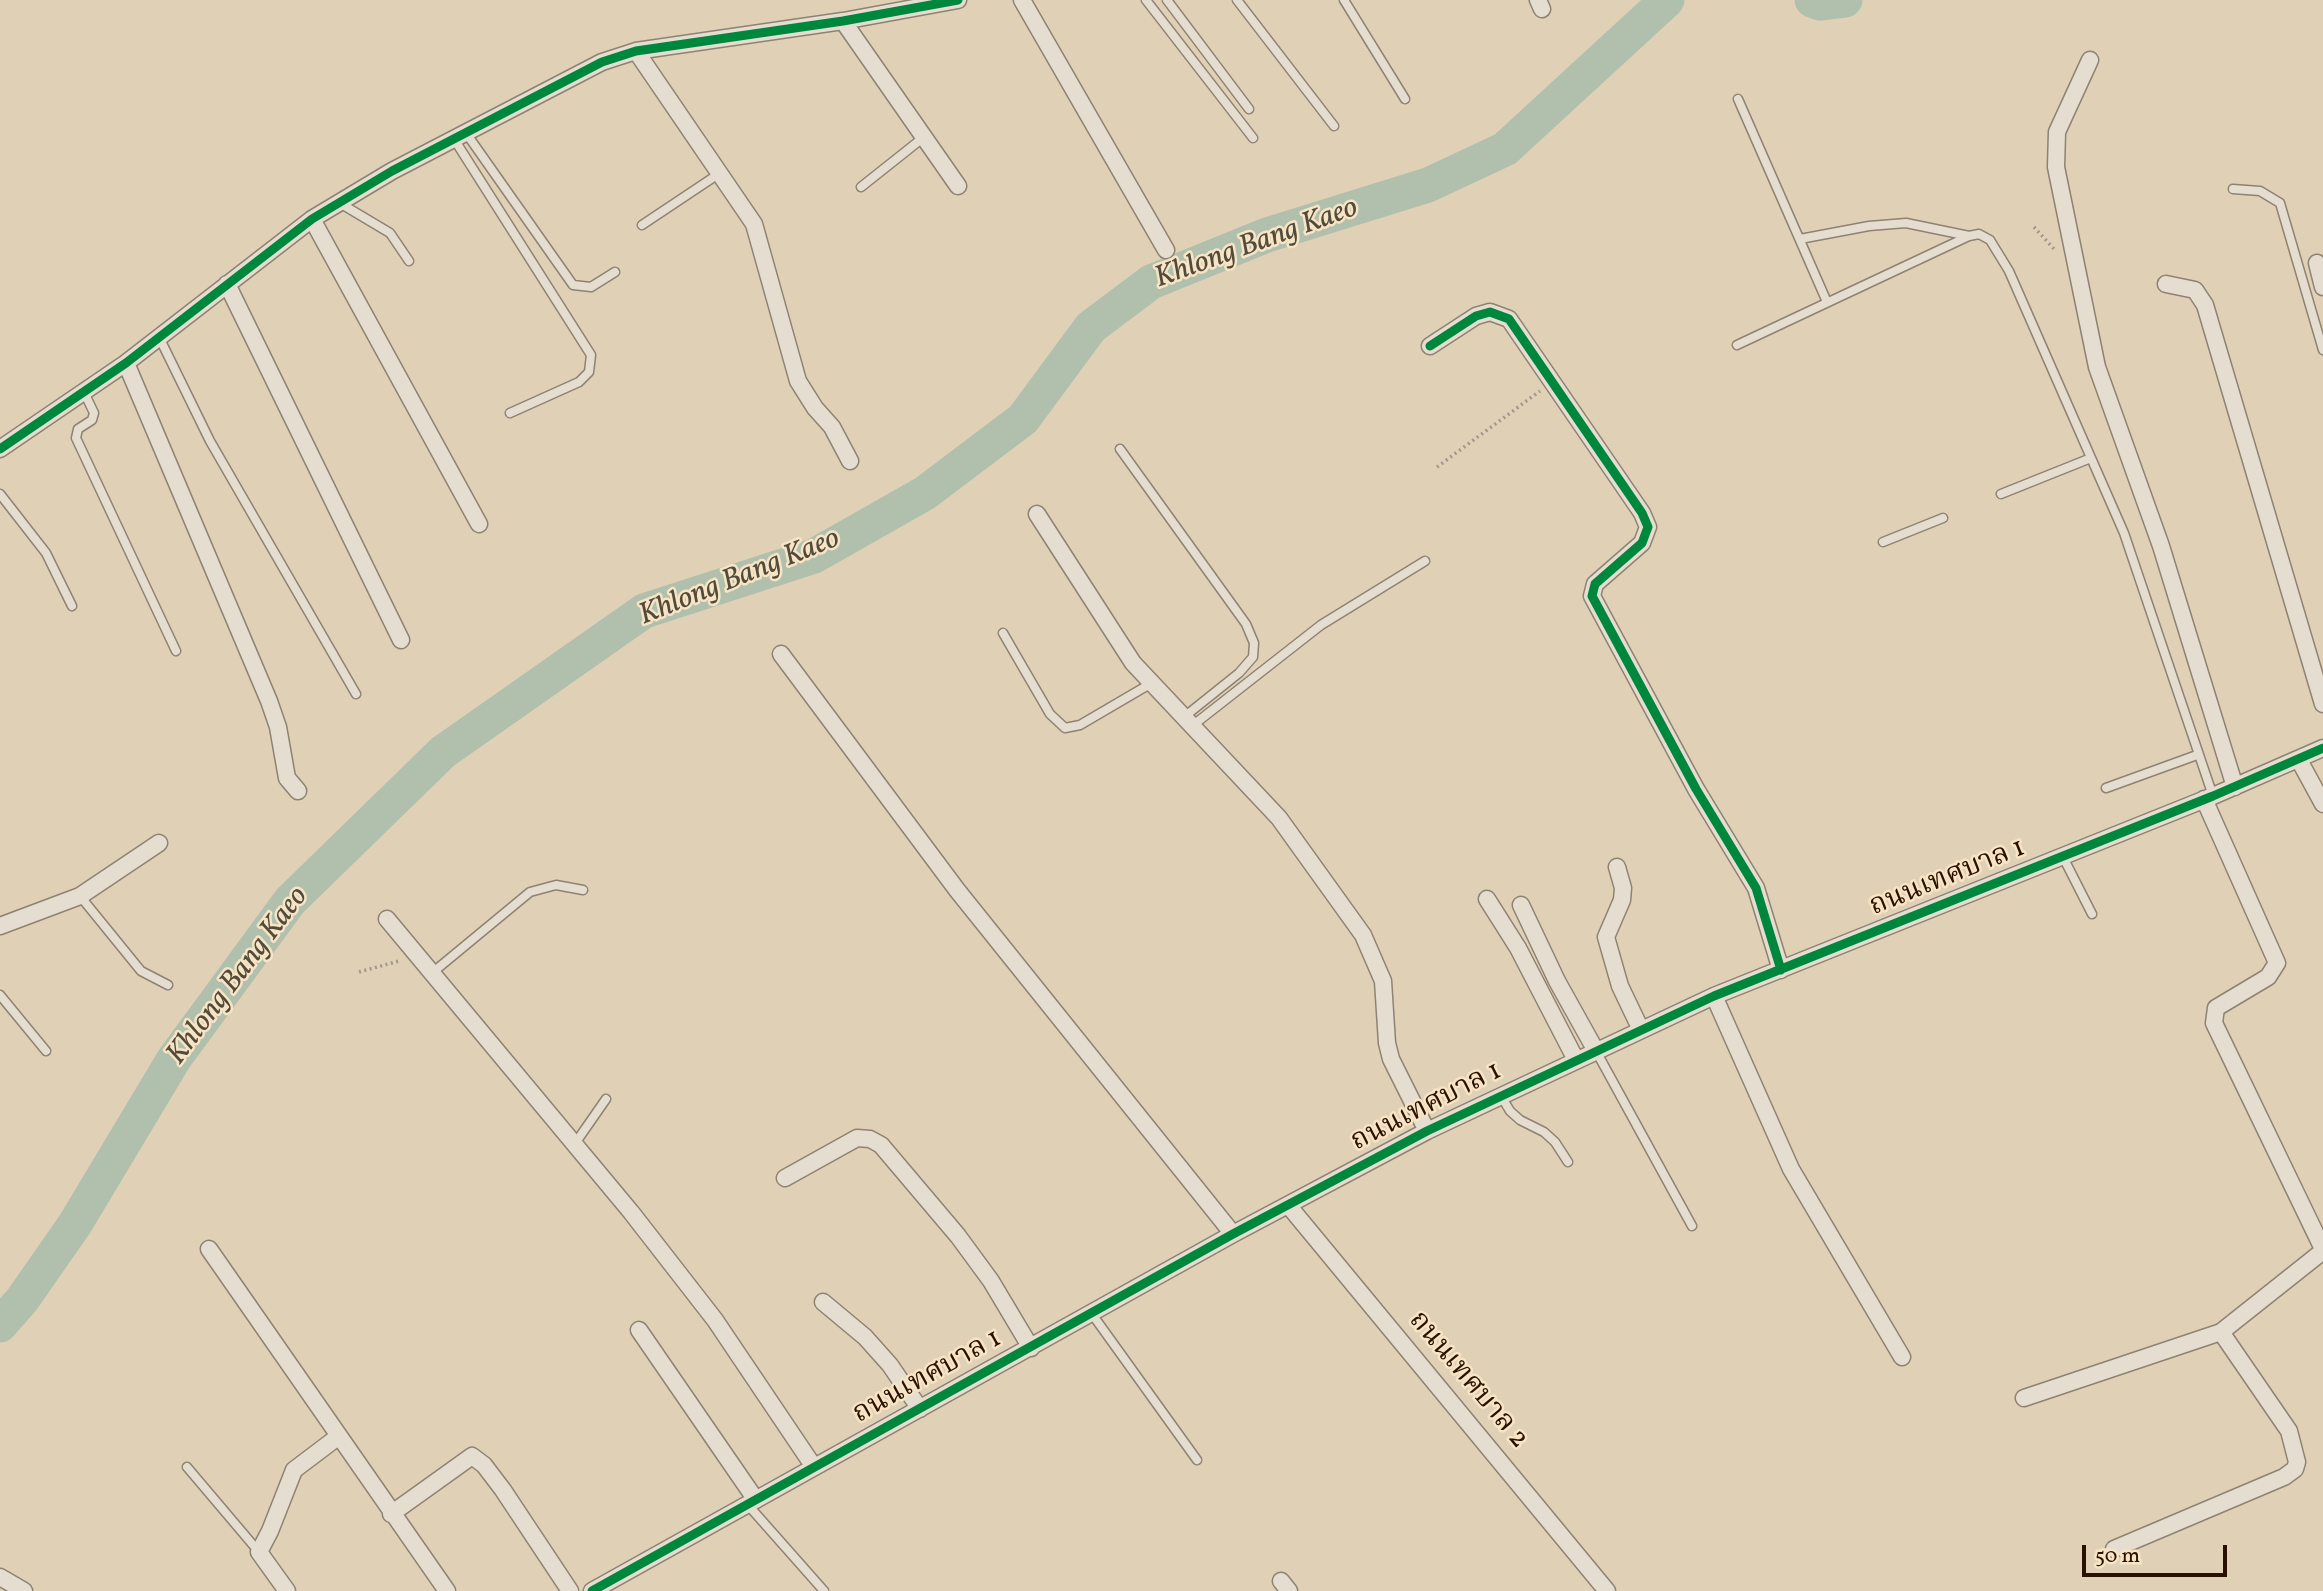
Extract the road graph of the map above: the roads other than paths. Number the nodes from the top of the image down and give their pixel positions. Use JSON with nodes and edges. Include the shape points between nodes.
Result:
{"nodes":[{"id":1,"x":958,"y":0,"type":"edge"},
{"id":2,"x":1022,"y":0,"type":"edge"},
{"id":3,"x":1146,"y":0,"type":"edge"},
{"id":4,"x":1167,"y":0,"type":"edge"},
{"id":5,"x":1237,"y":0,"type":"edge"},
{"id":6,"x":1344,"y":0,"type":"edge"},
{"id":7,"x":843,"y":21,"type":"junction"},
{"id":8,"x":636,"y":51,"type":"junction"},
{"id":9,"x":2091,"y":60,"type":"dead end"},
{"id":10,"x":1405,"y":99,"type":"dead end"},
{"id":11,"x":1738,"y":99,"type":"dead end"},
{"id":12,"x":1249,"y":109,"type":"dead end"},
{"id":13,"x":1334,"y":126,"type":"dead end"},
{"id":14,"x":460,"y":136,"type":"junction"},
{"id":15,"x":924,"y":137,"type":"junction"},
{"id":16,"x":1253,"y":138,"type":"dead end"},
{"id":17,"x":720,"y":173,"type":"junction"},
{"id":18,"x":958,"y":186,"type":"dead end"},
{"id":19,"x":860,"y":187,"type":"dead end"},
{"id":20,"x":2233,"y":189,"type":"dead end"},
{"id":21,"x":338,"y":202,"type":"junction"},
{"id":22,"x":312,"y":219,"type":"junction"},
{"id":23,"x":642,"y":225,"type":"dead end"},
{"id":24,"x":1969,"y":236,"type":"junction"},
{"id":25,"x":1800,"y":239,"type":"junction"},
{"id":26,"x":1166,"y":250,"type":"dead end"},
{"id":27,"x":409,"y":261,"type":"dead end"},
{"id":28,"x":2317,"y":263,"type":"dead end"},
{"id":29,"x":615,"y":272,"type":"dead end"},
{"id":30,"x":227,"y":284,"type":"junction"},
{"id":31,"x":2166,"y":284,"type":"dead end"},
{"id":32,"x":2323,"y":287,"type":"edge"},
{"id":33,"x":1828,"y":302,"type":"junction"},
{"id":34,"x":159,"y":337,"type":"junction"},
{"id":35,"x":1737,"y":345,"type":"dead end"},
{"id":36,"x":1430,"y":346,"type":"dead end"},
{"id":37,"x":2323,"y":350,"type":"edge"},
{"id":38,"x":126,"y":363,"type":"junction"},
{"id":39,"x":84,"y":392,"type":"junction"},
{"id":40,"x":510,"y":413,"type":"dead end"},
{"id":41,"x":0,"y":449,"type":"edge"},
{"id":42,"x":1120,"y":449,"type":"dead end"},
{"id":43,"x":2091,"y":458,"type":"junction"},
{"id":44,"x":850,"y":461,"type":"dead end"},
{"id":45,"x":0,"y":494,"type":"edge"},
{"id":46,"x":2001,"y":495,"type":"dead end"},
{"id":47,"x":1037,"y":514,"type":"dead end"},
{"id":48,"x":1943,"y":518,"type":"dead end"},
{"id":49,"x":478,"y":524,"type":"dead end"},
{"id":50,"x":1883,"y":542,"type":"dead end"},
{"id":51,"x":1425,"y":561,"type":"dead end"},
{"id":52,"x":72,"y":606,"type":"dead end"},
{"id":53,"x":1003,"y":634,"type":"dead end"},
{"id":54,"x":401,"y":640,"type":"dead end"},
{"id":55,"x":176,"y":651,"type":"dead end"},
{"id":56,"x":782,"y":654,"type":"dead end"},
{"id":57,"x":1150,"y":684,"type":"junction"},
{"id":58,"x":356,"y":694,"type":"dead end"},
{"id":59,"x":2323,"y":704,"type":"edge"},
{"id":60,"x":1188,"y":721,"type":"junction"},
{"id":61,"x":2323,"y":748,"type":"edge"},
{"id":62,"x":2197,"y":755,"type":"junction"},
{"id":63,"x":2299,"y":760,"type":"junction"},
{"id":64,"x":2235,"y":786,"type":"junction"},
{"id":65,"x":2106,"y":788,"type":"dead end"},
{"id":66,"x":298,"y":791,"type":"dead end"},
{"id":67,"x":2208,"y":798,"type":"junction"},
{"id":68,"x":2323,"y":804,"type":"edge"},
{"id":69,"x":159,"y":843,"type":"dead end"},
{"id":70,"x":2063,"y":857,"type":"junction"},
{"id":71,"x":1617,"y":867,"type":"dead end"},
{"id":72,"x":583,"y":890,"type":"dead end"},
{"id":73,"x":80,"y":896,"type":"junction"},
{"id":74,"x":1487,"y":899,"type":"dead end"},
{"id":75,"x":1521,"y":905,"type":"dead end"},
{"id":76,"x":2092,"y":914,"type":"dead end"},
{"id":77,"x":387,"y":919,"type":"dead end"},
{"id":78,"x":0,"y":926,"type":"edge"},
{"id":79,"x":1781,"y":970,"type":"junction"},
{"id":80,"x":432,"y":973,"type":"junction"},
{"id":81,"x":168,"y":985,"type":"dead end"},
{"id":82,"x":0,"y":995,"type":"edge"},
{"id":83,"x":1714,"y":996,"type":"junction"},
{"id":84,"x":1641,"y":1030,"type":"junction"},
{"id":85,"x":46,"y":1051,"type":"dead end"},
{"id":86,"x":1596,"y":1051,"type":"junction"},
{"id":87,"x":1576,"y":1060,"type":"junction"},
{"id":88,"x":1501,"y":1096,"type":"junction"},
{"id":89,"x":606,"y":1099,"type":"dead end"},
{"id":90,"x":1427,"y":1130,"type":"junction"},
{"id":91,"x":574,"y":1146,"type":"junction"},
{"id":92,"x":1567,"y":1162,"type":"dead end"},
{"id":93,"x":785,"y":1178,"type":"dead end"},
{"id":94,"x":1287,"y":1205,"type":"junction"},
{"id":95,"x":1692,"y":1226,"type":"dead end"},
{"id":96,"x":1233,"y":1234,"type":"junction"},
{"id":97,"x":209,"y":1250,"type":"dead end"},
{"id":98,"x":2323,"y":1250,"type":"edge"},
{"id":99,"x":823,"y":1303,"type":"dead end"},
{"id":100,"x":1092,"y":1314,"type":"junction"},
{"id":101,"x":639,"y":1330,"type":"dead end"},
{"id":102,"x":2221,"y":1332,"type":"junction"},
{"id":103,"x":1031,"y":1348,"type":"junction"},
{"id":104,"x":1902,"y":1357,"type":"dead end"},
{"id":105,"x":2025,"y":1398,"type":"dead end"},
{"id":106,"x":920,"y":1409,"type":"junction"},
{"id":107,"x":339,"y":1436,"type":"junction"},
{"id":108,"x":1196,"y":1460,"type":"dead end"},
{"id":109,"x":187,"y":1467,"type":"dead end"},
{"id":110,"x":814,"y":1467,"type":"junction"},
{"id":111,"x":752,"y":1502,"type":"junction"},
{"id":112,"x":391,"y":1514,"type":"junction"},
{"id":113,"x":2114,"y":1549,"type":"dead end"},
{"id":114,"x":259,"y":1552,"type":"junction"},
{"id":115,"x":0,"y":1577,"type":"edge"},
{"id":116,"x":24,"y":1591,"type":"edge"},
{"id":117,"x":287,"y":1591,"type":"edge"},
{"id":118,"x":447,"y":1591,"type":"edge"},
{"id":119,"x":570,"y":1591,"type":"edge"},
{"id":120,"x":592,"y":1591,"type":"edge"},
{"id":121,"x":824,"y":1591,"type":"edge"},
{"id":122,"x":1606,"y":1591,"type":"edge"}],
"edges":[{"from":1,"to":7,"type":"street"},
{"from":2,"to":26,"type":"street"},
{"from":3,"to":16,"type":"lane"},
{"from":4,"to":12,"type":"lane"},
{"from":5,"to":13,"type":"lane"},
{"from":6,"to":10,"type":"lane"},
{"from":7,"to":8,"type":"street"},
{"from":7,"to":15,"type":"street"},
{"from":8,"to":14,"type":"street","via":[[602,62]]},
{"from":8,"to":17,"type":"street"},
{"from":9,"to":64,"type":"street","via":[[2056,140],[2097,367],[2161,546]]},
{"from":11,"to":25,"type":"lane"},
{"from":14,"to":21,"type":"street"},
{"from":14,"to":29,"type":"lane","via":[[573,285],[591,288]]},
{"from":14,"to":40,"type":"lane","via":[[591,355],[589,372],[579,382]]},
{"from":15,"to":18,"type":"street"},
{"from":15,"to":19,"type":"lane"},
{"from":17,"to":23,"type":"lane"},
{"from":17,"to":44,"type":"street","via":[[763,244],[799,381]]},
{"from":20,"to":37,"type":"lane","via":[[2260,191],[2280,203]]},
{"from":21,"to":22,"type":"street"},
{"from":21,"to":27,"type":"lane","via":[[390,233]]},
{"from":22,"to":30,"type":"street"},
{"from":22,"to":49,"type":"street"},
{"from":24,"to":25,"type":"lane","via":[[1906,223]]},
{"from":24,"to":33,"type":"lane"},
{"from":24,"to":43,"type":"lane","via":[[1979,234],[1990,240],[2009,271]]},
{"from":25,"to":33,"type":"lane"},
{"from":28,"to":32,"type":"street"},
{"from":30,"to":34,"type":"street"},
{"from":30,"to":54,"type":"street"},
{"from":31,"to":59,"type":"street","via":[[2195,290],[2205,305]]},
{"from":33,"to":35,"type":"lane"},
{"from":34,"to":38,"type":"street"},
{"from":34,"to":58,"type":"lane","via":[[211,440]]},
{"from":36,"to":79,"type":"street","via":[[1476,316],[1490,312],[1510,318],[1642,513],[1648,527],[1642,543],[1595,584],[1592,596],[1696,789],[1756,888]]},
{"from":38,"to":39,"type":"street"},
{"from":38,"to":66,"type":"street","via":[[269,701],[287,778]]},
{"from":39,"to":41,"type":"street"},
{"from":39,"to":55,"type":"lane","via":[[94,413],[75,438]]},
{"from":42,"to":60,"type":"lane","via":[[1246,624],[1254,643],[1253,657]]},
{"from":43,"to":46,"type":"lane"},
{"from":43,"to":62,"type":"lane","via":[[2124,533],[2179,689]]},
{"from":45,"to":52,"type":"lane","via":[[46,553]]},
{"from":47,"to":57,"type":"street"},
{"from":48,"to":50,"type":"lane"},
{"from":51,"to":60,"type":"lane","via":[[1321,625]]},
{"from":53,"to":57,"type":"lane","via":[[1050,714],[1065,728],[1080,725]]},
{"from":56,"to":96,"type":"street","via":[[957,890]]},
{"from":57,"to":60,"type":"street"},
{"from":60,"to":90,"type":"street","via":[[1299,843],[1363,935],[1383,981],[1391,1059]]},
{"from":61,"to":63,"type":"street","name":"ถนนเทศบาล 1"},
{"from":62,"to":65,"type":"lane"},
{"from":62,"to":67,"type":"lane"},
{"from":63,"to":64,"type":"street","name":"ถนนเทศบาล 1"},
{"from":63,"to":68,"type":"street"},
{"from":64,"to":67,"type":"street","name":"ถนนเทศบาล 1"},
{"from":67,"to":70,"type":"street","name":"ถนนเทศบาล 1"},
{"from":67,"to":98,"type":"street","via":[[2277,963],[2267,977],[2216,1008],[2214,1023]]},
{"from":69,"to":73,"type":"street"},
{"from":70,"to":76,"type":"lane"},
{"from":70,"to":79,"type":"street","name":"ถนนเทศบาล 1"},
{"from":71,"to":84,"type":"street","via":[[1622,900],[1606,937],[1620,986]]},
{"from":72,"to":80,"type":"lane","via":[[556,885],[530,892]]},
{"from":73,"to":78,"type":"street"},
{"from":73,"to":81,"type":"lane","via":[[141,971]]},
{"from":74,"to":87,"type":"street"},
{"from":75,"to":86,"type":"street"},
{"from":77,"to":80,"type":"street"},
{"from":79,"to":83,"type":"street","name":"ถนนเทศบาล 1"},
{"from":80,"to":91,"type":"street"},
{"from":82,"to":85,"type":"lane"},
{"from":83,"to":84,"type":"street","name":"ถนนเทศบาล 1"},
{"from":83,"to":104,"type":"street","via":[[1791,1169]]},
{"from":84,"to":86,"type":"street","name":"ถนนเทศบาล 1"},
{"from":86,"to":87,"type":"street","name":"ถนนเทศบาล 1"},
{"from":86,"to":95,"type":"lane"},
{"from":87,"to":88,"type":"street","name":"ถนนเทศบาล 1"},
{"from":88,"to":90,"type":"street","name":"ถนนเทศบาล 1"},
{"from":88,"to":92,"type":"lane","via":[[1520,1120],[1555,1142]]},
{"from":89,"to":91,"type":"lane"},
{"from":90,"to":94,"type":"street","name":"ถนนเทศบาล 1"},
{"from":91,"to":110,"type":"street","via":[[715,1320]]},
{"from":93,"to":103,"type":"street","via":[[858,1138],[881,1145],[958,1236]]},
{"from":94,"to":96,"type":"street","name":"ถนนเทศบาล 1"},
{"from":94,"to":122,"type":"street","name":"ถนนเทศบาล 2"},
{"from":96,"to":100,"type":"street","name":"ถนนเทศบาล 1"},
{"from":97,"to":107,"type":"street"},
{"from":98,"to":102,"type":"street"},
{"from":99,"to":106,"type":"street","via":[[890,1365]]},
{"from":100,"to":103,"type":"street","name":"ถนนเทศบาล 1"},
{"from":100,"to":108,"type":"lane"},
{"from":101,"to":111,"type":"street"},
{"from":102,"to":105,"type":"street"},
{"from":102,"to":113,"type":"street","via":[[2289,1431],[2296,1450],[2295,1469]]},
{"from":103,"to":106,"type":"street","name":"ถนนเทศบาล 1"},
{"from":106,"to":110,"type":"street","name":"ถนนเทศบาล 1"},
{"from":107,"to":112,"type":"street"},
{"from":107,"to":114,"type":"street","via":[[294,1470]]},
{"from":109,"to":114,"type":"lane"},
{"from":110,"to":111,"type":"street","name":"ถนนเทศบาล 1"},
{"from":111,"to":120,"type":"street","name":"ถนนเทศบาล 1"},
{"from":111,"to":121,"type":"lane"},
{"from":112,"to":118,"type":"street"},
{"from":112,"to":119,"type":"street","via":[[472,1456],[503,1490]]},
{"from":114,"to":117,"type":"street"},
{"from":115,"to":116,"type":"street"}]}
